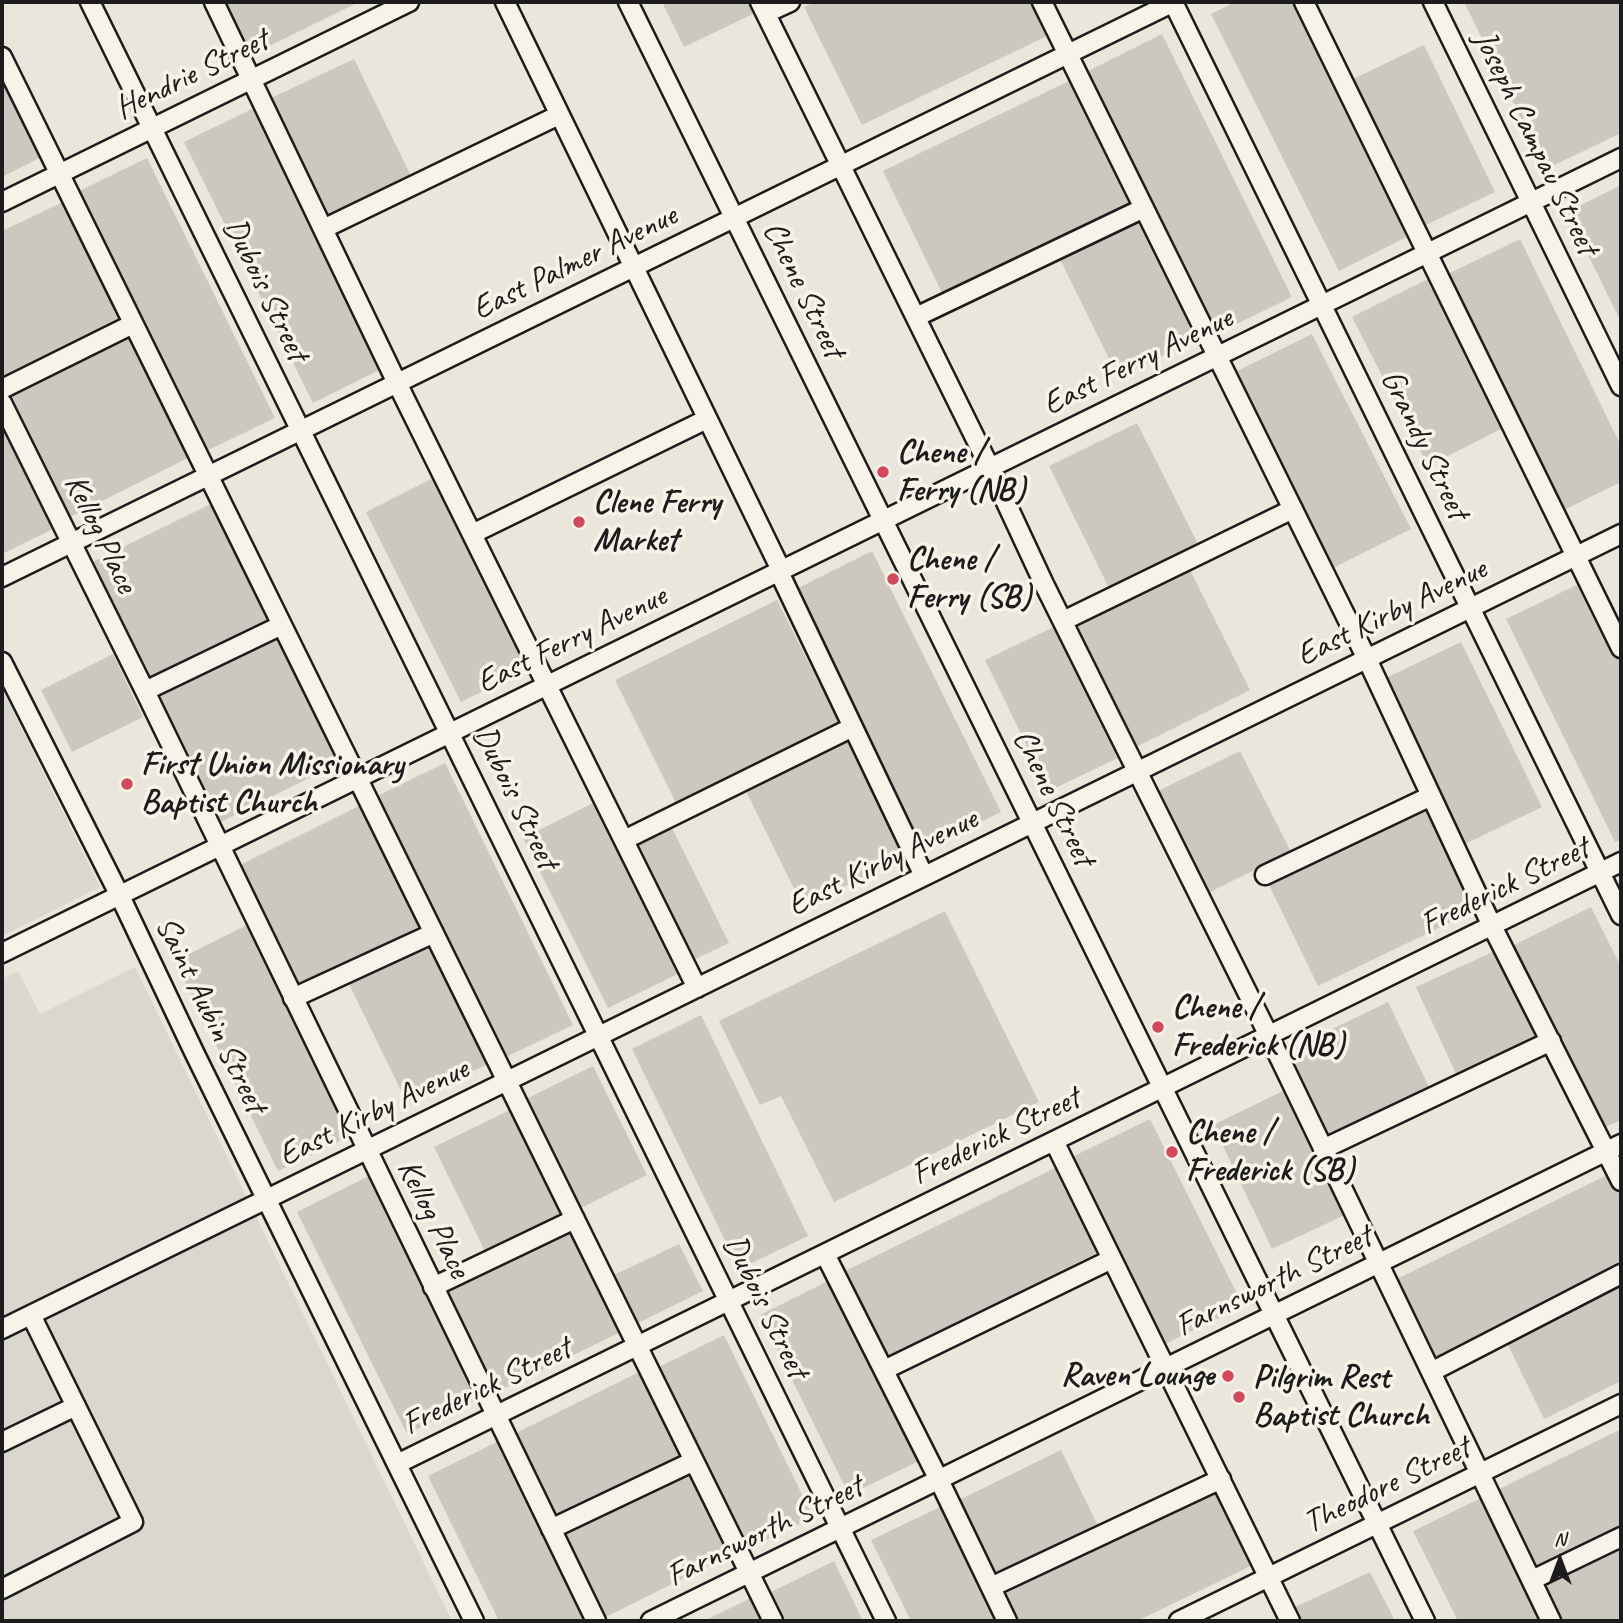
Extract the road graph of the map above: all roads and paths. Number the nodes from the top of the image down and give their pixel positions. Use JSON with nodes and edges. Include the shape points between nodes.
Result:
{"nodes":[{"id":1,"x":90,"y":2,"type":"edge"},
{"id":2,"x":214,"y":2,"type":"edge"},
{"id":3,"x":409,"y":2,"type":"edge"},
{"id":4,"x":505,"y":2,"type":"edge"},
{"id":5,"x":628,"y":2,"type":"edge"},
{"id":6,"x":790,"y":2,"type":"edge"},
{"id":7,"x":1042,"y":2,"type":"edge"},
{"id":8,"x":1173,"y":2,"type":"edge"},
{"id":9,"x":1304,"y":2,"type":"edge"},
{"id":10,"x":1433,"y":2,"type":"edge"},
{"id":11,"x":763,"y":8,"type":"edge"},
{"id":12,"x":1067,"y":54,"type":"junction"},
{"id":13,"x":2,"y":57,"type":"edge"},
{"id":14,"x":251,"y":79,"type":"junction"},
{"id":15,"x":559,"y":115,"type":"junction"},
{"id":16,"x":152,"y":128,"type":"junction"},
{"id":17,"x":1621,"y":159,"type":"edge"},
{"id":18,"x":841,"y":165,"type":"junction"},
{"id":19,"x":59,"y":174,"type":"junction"},
{"id":20,"x":2,"y":202,"type":"edge"},
{"id":21,"x":1531,"y":203,"type":"junction"},
{"id":22,"x":1143,"y":208,"type":"junction"},
{"id":23,"x":734,"y":218,"type":"junction"},
{"id":24,"x":323,"y":229,"type":"junction"},
{"id":25,"x":1427,"y":254,"type":"junction"},
{"id":26,"x":633,"y":268,"type":"junction"},
{"id":27,"x":1322,"y":305,"type":"junction"},
{"id":28,"x":916,"y":317,"type":"junction"},
{"id":29,"x":133,"y":324,"type":"junction"},
{"id":30,"x":1217,"y":356,"type":"junction"},
{"id":31,"x":397,"y":383,"type":"junction"},
{"id":32,"x":1621,"y":386,"type":"edge"},
{"id":33,"x":2,"y":389,"type":"edge"},
{"id":34,"x":2,"y":403,"type":"edge"},
{"id":35,"x":707,"y":419,"type":"junction"},
{"id":36,"x":301,"y":430,"type":"junction"},
{"id":37,"x":990,"y":468,"type":"junction"},
{"id":38,"x":208,"y":476,"type":"junction"},
{"id":39,"x":1293,"y":509,"type":"junction"},
{"id":40,"x":883,"y":520,"type":"junction"},
{"id":41,"x":472,"y":534,"type":"junction"},
{"id":42,"x":1621,"y":534,"type":"edge"},
{"id":43,"x":71,"y":543,"type":"junction"},
{"id":44,"x":1576,"y":556,"type":"junction"},
{"id":45,"x":780,"y":571,"type":"junction"},
{"id":46,"x":2,"y":577,"type":"edge"},
{"id":47,"x":1471,"y":608,"type":"junction"},
{"id":48,"x":1063,"y":621,"type":"junction"},
{"id":49,"x":282,"y":625,"type":"junction"},
{"id":50,"x":1621,"y":648,"type":"edge"},
{"id":51,"x":1367,"y":659,"type":"junction"},
{"id":52,"x":2,"y":662,"type":"edge"},
{"id":53,"x":548,"y":685,"type":"junction"},
{"id":54,"x":145,"y":691,"type":"junction"},
{"id":55,"x":853,"y":727,"type":"junction"},
{"id":56,"x":450,"y":733,"type":"junction"},
{"id":57,"x":1138,"y":771,"type":"junction"},
{"id":58,"x":357,"y":778,"type":"junction"},
{"id":59,"x":1431,"y":796,"type":"junction"},
{"id":60,"x":1032,"y":823,"type":"junction"},
{"id":61,"x":624,"y":839,"type":"junction"},
{"id":62,"x":219,"y":846,"type":"junction"},
{"id":63,"x":1621,"y":862,"type":"edge"},
{"id":64,"x":1601,"y":873,"type":"junction"},
{"id":65,"x":1265,"y":875,"type":"dead end"},
{"id":66,"x":924,"y":876,"type":"junction"},
{"id":67,"x":120,"y":896,"type":"junction"},
{"id":68,"x":1621,"y":915,"type":"edge"},
{"id":69,"x":1492,"y":926,"type":"junction"},
{"id":70,"x":434,"y":933,"type":"junction"},
{"id":71,"x":2,"y":953,"type":"edge"},
{"id":72,"x":697,"y":988,"type":"junction"},
{"id":73,"x":293,"y":998,"type":"junction"},
{"id":74,"x":1269,"y":1035,"type":"junction"},
{"id":75,"x":598,"y":1036,"type":"junction"},
{"id":76,"x":1550,"y":1041,"type":"junction"},
{"id":77,"x":507,"y":1081,"type":"junction"},
{"id":78,"x":1163,"y":1088,"type":"junction"},
{"id":79,"x":1054,"y":1141,"type":"junction"},
{"id":80,"x":1614,"y":1148,"type":"edge"},
{"id":81,"x":1323,"y":1149,"type":"junction"},
{"id":82,"x":367,"y":1150,"type":"junction"},
{"id":83,"x":1621,"y":1181,"type":"edge"},
{"id":84,"x":266,"y":1200,"type":"junction"},
{"id":85,"x":575,"y":1219,"type":"junction"},
{"id":86,"x":825,"y":1254,"type":"junction"},
{"id":87,"x":1112,"y":1259,"type":"junction"},
{"id":88,"x":1378,"y":1264,"type":"junction"},
{"id":89,"x":1621,"y":1274,"type":"edge"},
{"id":90,"x":433,"y":1287,"type":"junction"},
{"id":91,"x":729,"y":1301,"type":"junction"},
{"id":92,"x":31,"y":1315,"type":"junction"},
{"id":93,"x":1274,"y":1315,"type":"junction"},
{"id":94,"x":2,"y":1329,"type":"edge"},
{"id":95,"x":637,"y":1346,"type":"junction"},
{"id":96,"x":1166,"y":1368,"type":"junction"},
{"id":97,"x":884,"y":1370,"type":"junction"},
{"id":98,"x":1431,"y":1372,"type":"junction"},
{"id":99,"x":1621,"y":1404,"type":"edge"},
{"id":100,"x":76,"y":1406,"type":"junction"},
{"id":101,"x":496,"y":1415,"type":"junction"},
{"id":102,"x":2,"y":1442,"type":"edge"},
{"id":103,"x":694,"y":1461,"type":"junction"},
{"id":104,"x":397,"y":1464,"type":"junction"},
{"id":105,"x":1481,"y":1473,"type":"junction"},
{"id":106,"x":1221,"y":1479,"type":"junction"},
{"id":107,"x":939,"y":1480,"type":"junction"},
{"id":108,"x":1377,"y":1524,"type":"junction"},
{"id":109,"x":840,"y":1528,"type":"junction"},
{"id":110,"x":551,"y":1529,"type":"junction"},
{"id":111,"x":1621,"y":1537,"type":"edge"},
{"id":112,"x":749,"y":1573,"type":"junction"},
{"id":113,"x":1269,"y":1577,"type":"junction"},
{"id":114,"x":1532,"y":1580,"type":"junction"},
{"id":115,"x":991,"y":1587,"type":"junction"},
{"id":116,"x":2,"y":1589,"type":"edge"},
{"id":117,"x":474,"y":1621,"type":"edge"},
{"id":118,"x":596,"y":1621,"type":"edge"},
{"id":119,"x":651,"y":1621,"type":"edge"},
{"id":120,"x":773,"y":1621,"type":"edge"},
{"id":121,"x":886,"y":1621,"type":"edge"},
{"id":122,"x":1007,"y":1621,"type":"edge"},
{"id":123,"x":1179,"y":1621,"type":"edge"},
{"id":124,"x":1290,"y":1621,"type":"edge"},
{"id":125,"x":1424,"y":1621,"type":"edge"},
{"id":126,"x":1551,"y":1621,"type":"edge"}],
"edges":[{"from":1,"to":16,"type":"street","name":"Dubois Street"},
{"from":2,"to":14,"type":"street"},
{"from":3,"to":14,"type":"street","name":"Hendrie Street"},
{"from":4,"to":15,"type":"street"},
{"from":5,"to":23,"type":"street","name":"Chene Street"},
{"from":6,"to":11,"type":"street"},
{"from":7,"to":12,"type":"street"},
{"from":8,"to":12,"type":"street","name":"East Palmer Avenue"},
{"from":8,"to":27,"type":"street","name":"Grandy Street"},
{"from":9,"to":25,"type":"street"},
{"from":10,"to":21,"type":"street","name":"Joseph Campau Street"},
{"from":11,"to":18,"type":"street"},
{"from":12,"to":18,"type":"street","name":"East Palmer Avenue"},
{"from":12,"to":22,"type":"street"},
{"from":13,"to":19,"type":"street"},
{"from":14,"to":16,"type":"street","name":"Hendrie Street"},
{"from":14,"to":24,"type":"street"},
{"from":15,"to":24,"type":"street"},
{"from":15,"to":26,"type":"street"},
{"from":16,"to":19,"type":"street","name":"Hendrie Street"},
{"from":16,"to":36,"type":"street","name":"Dubois Street"},
{"from":17,"to":21,"type":"street","name":"East Ferry Avenue"},
{"from":18,"to":23,"type":"street","name":"East Palmer Avenue"},
{"from":18,"to":28,"type":"street"},
{"from":19,"to":20,"type":"street","name":"Hendrie Street"},
{"from":19,"to":29,"type":"street"},
{"from":21,"to":25,"type":"street","name":"East Ferry Avenue"},
{"from":21,"to":32,"type":"street","name":"Joseph Campau Street"},
{"from":22,"to":28,"type":"street"},
{"from":22,"to":30,"type":"street"},
{"from":23,"to":26,"type":"street","name":"East Palmer Avenue"},
{"from":23,"to":40,"type":"street","name":"Chene Street"},
{"from":24,"to":31,"type":"street"},
{"from":25,"to":27,"type":"street","name":"East Ferry Avenue"},
{"from":25,"to":44,"type":"street"},
{"from":26,"to":31,"type":"street","name":"East Palmer Avenue"},
{"from":26,"to":35,"type":"street"},
{"from":27,"to":30,"type":"street","name":"East Ferry Avenue"},
{"from":27,"to":47,"type":"street","name":"Grandy Street"},
{"from":28,"to":37,"type":"street"},
{"from":29,"to":33,"type":"street"},
{"from":29,"to":38,"type":"street"},
{"from":30,"to":37,"type":"street","name":"East Ferry Avenue"},
{"from":30,"to":39,"type":"street"},
{"from":31,"to":36,"type":"street","name":"East Palmer Avenue"},
{"from":31,"to":41,"type":"street"},
{"from":34,"to":43,"type":"street","name":"Kellog Place"},
{"from":35,"to":41,"type":"street"},
{"from":35,"to":45,"type":"street"},
{"from":36,"to":38,"type":"street","name":"East Palmer Avenue"},
{"from":36,"to":56,"type":"street","name":"Dubois Street"},
{"from":37,"to":40,"type":"street","name":"East Ferry Avenue"},
{"from":37,"to":48,"type":"street"},
{"from":38,"to":43,"type":"street","name":"East Palmer Avenue"},
{"from":38,"to":49,"type":"street"},
{"from":39,"to":48,"type":"street"},
{"from":39,"to":51,"type":"street"},
{"from":40,"to":45,"type":"street","name":"East Ferry Avenue"},
{"from":40,"to":60,"type":"street","name":"Chene Street"},
{"from":41,"to":53,"type":"street"},
{"from":42,"to":44,"type":"street","name":"East Kirby Avenue"},
{"from":43,"to":46,"type":"street","name":"East Palmer Avenue"},
{"from":43,"to":54,"type":"street","name":"Kellog Place"},
{"from":44,"to":47,"type":"street","name":"East Kirby Avenue"},
{"from":44,"to":50,"type":"street"},
{"from":45,"to":53,"type":"street","name":"East Ferry Avenue"},
{"from":45,"to":55,"type":"street"},
{"from":47,"to":51,"type":"street","name":"East Kirby Avenue"},
{"from":47,"to":64,"type":"street","name":"Grandy Street"},
{"from":48,"to":57,"type":"street"},
{"from":49,"to":54,"type":"street"},
{"from":49,"to":58,"type":"street"},
{"from":51,"to":57,"type":"street","name":"East Kirby Avenue"},
{"from":51,"to":59,"type":"street"},
{"from":52,"to":67,"type":"street","name":"Saint Aubin Street"},
{"from":53,"to":56,"type":"street","name":"East Ferry Avenue"},
{"from":53,"to":61,"type":"street"},
{"from":54,"to":62,"type":"street","name":"Kellog Place"},
{"from":55,"to":61,"type":"street"},
{"from":55,"to":66,"type":"street"},
{"from":56,"to":58,"type":"street","name":"East Ferry Avenue"},
{"from":56,"to":75,"type":"street","name":"Dubois Street"},
{"from":57,"to":60,"type":"street","name":"East Kirby Avenue"},
{"from":57,"to":74,"type":"street"},
{"from":58,"to":62,"type":"street","name":"East Ferry Avenue"},
{"from":58,"to":70,"type":"street"},
{"from":59,"to":65,"type":"street"},
{"from":59,"to":69,"type":"street"},
{"from":60,"to":66,"type":"street","name":"East Kirby Avenue"},
{"from":60,"to":78,"type":"street","name":"Chene Street"},
{"from":61,"to":72,"type":"street"},
{"from":62,"to":67,"type":"street","name":"East Ferry Avenue"},
{"from":62,"to":73,"type":"street","name":"Kellog Place"},
{"from":63,"to":64,"type":"street","name":"Frederick Street"},
{"from":64,"to":68,"type":"street","name":"Grandy Street"},
{"from":64,"to":69,"type":"street","name":"Frederick Street"},
{"from":66,"to":72,"type":"street","name":"East Kirby Avenue"},
{"from":67,"to":71,"type":"street","name":"East Ferry Avenue"},
{"from":67,"to":84,"type":"street","name":"Saint Aubin Street"},
{"from":69,"to":74,"type":"street","name":"Frederick Street"},
{"from":69,"to":76,"type":"street"},
{"from":70,"to":73,"type":"street"},
{"from":70,"to":77,"type":"street"},
{"from":72,"to":75,"type":"street","name":"East Kirby Avenue"},
{"from":73,"to":82,"type":"street","name":"Kellog Place"},
{"from":74,"to":78,"type":"street","name":"Frederick Street"},
{"from":74,"to":81,"type":"street"},
{"from":75,"to":77,"type":"street","name":"East Kirby Avenue"},
{"from":75,"to":91,"type":"street","name":"Dubois Street"},
{"from":76,"to":80,"type":"street"},
{"from":76,"to":81,"type":"street"},
{"from":77,"to":82,"type":"street","name":"East Kirby Avenue"},
{"from":77,"to":85,"type":"street"},
{"from":78,"to":79,"type":"street","name":"Frederick Street"},
{"from":78,"to":93,"type":"street","name":"Chene Street"},
{"from":79,"to":86,"type":"street","name":"Frederick Street"},
{"from":79,"to":87,"type":"street"},
{"from":80,"to":83,"type":"street"},
{"from":80,"to":88,"type":"street","name":"Farnsworth Street"},
{"from":81,"to":88,"type":"street"},
{"from":82,"to":84,"type":"street","name":"East Kirby Avenue"},
{"from":82,"to":90,"type":"street","name":"Kellog Place"},
{"from":84,"to":92,"type":"street","name":"East Kirby Avenue"},
{"from":84,"to":104,"type":"street","name":"Saint Aubin Street"},
{"from":85,"to":90,"type":"street"},
{"from":85,"to":95,"type":"street"},
{"from":86,"to":91,"type":"street","name":"Frederick Street"},
{"from":86,"to":97,"type":"street"},
{"from":87,"to":96,"type":"street"},
{"from":87,"to":97,"type":"street"},
{"from":88,"to":93,"type":"street","name":"Farnsworth Street"},
{"from":88,"to":98,"type":"street"},
{"from":89,"to":98,"type":"street"},
{"from":90,"to":101,"type":"street","name":"Kellog Place"},
{"from":91,"to":95,"type":"street","name":"Frederick Street"},
{"from":91,"to":109,"type":"street","name":"Dubois Street"},
{"from":92,"to":94,"type":"street","name":"East Kirby Avenue"},
{"from":92,"to":100,"type":"street"},
{"from":93,"to":96,"type":"street","name":"Farnsworth Street"},
{"from":93,"to":108,"type":"street","name":"Chene Street"},
{"from":95,"to":101,"type":"street","name":"Frederick Street"},
{"from":95,"to":103,"type":"street"},
{"from":96,"to":106,"type":"street"},
{"from":96,"to":107,"type":"street","name":"Farnsworth Street"},
{"from":97,"to":107,"type":"street"},
{"from":98,"to":105,"type":"street"},
{"from":99,"to":105,"type":"street","name":"Theodore Street"},
{"from":100,"to":102,"type":"street"},
{"from":100,"to":116,"type":"street","via":[[133,1522]]},
{"from":101,"to":104,"type":"street","name":"Frederick Street"},
{"from":101,"to":110,"type":"street","name":"Kellog Place"},
{"from":103,"to":110,"type":"street"},
{"from":103,"to":112,"type":"street"},
{"from":104,"to":117,"type":"street","name":"Saint Aubin Street"},
{"from":105,"to":108,"type":"street","name":"Theodore Street"},
{"from":105,"to":114,"type":"street"},
{"from":106,"to":113,"type":"street"},
{"from":106,"to":115,"type":"street"},
{"from":107,"to":109,"type":"street","name":"Farnsworth Street"},
{"from":107,"to":115,"type":"street"},
{"from":108,"to":113,"type":"street","name":"Theodore Street"},
{"from":108,"to":125,"type":"street","name":"Chene Street"},
{"from":109,"to":112,"type":"street","name":"Farnsworth Street"},
{"from":109,"to":121,"type":"street","name":"Dubois Street"},
{"from":110,"to":118,"type":"street","name":"Kellog Place"},
{"from":111,"to":114,"type":"street"},
{"from":112,"to":119,"type":"street","name":"Farnsworth Street"},
{"from":112,"to":120,"type":"street"},
{"from":113,"to":123,"type":"street","name":"Theodore Street"},
{"from":113,"to":124,"type":"street"},
{"from":114,"to":126,"type":"street"},
{"from":115,"to":122,"type":"street"}]}
